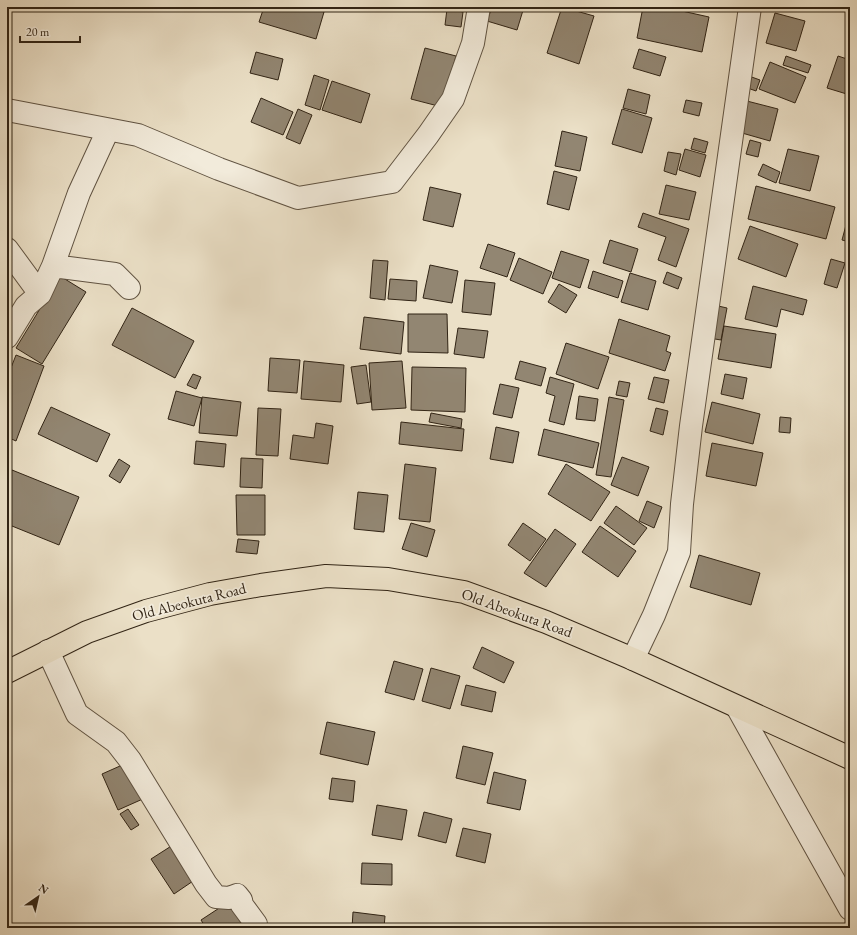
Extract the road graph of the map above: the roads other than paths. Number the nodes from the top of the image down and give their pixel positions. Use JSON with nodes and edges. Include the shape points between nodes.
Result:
{"nodes":[{"id":1,"x":478,"y":7,"type":"edge"},
{"id":2,"x":750,"y":7,"type":"edge"},
{"id":3,"x":7,"y":110,"type":"edge"},
{"id":4,"x":108,"y":130,"type":"junction"},
{"id":5,"x":7,"y":249,"type":"edge"},
{"id":6,"x":53,"y":266,"type":"junction"},
{"id":7,"x":129,"y":288,"type":"dead end"},
{"id":8,"x":40,"y":294,"type":"junction"},
{"id":9,"x":7,"y":337,"type":"edge"},
{"id":10,"x":48,"y":651,"type":"junction"},
{"id":11,"x":633,"y":659,"type":"junction"},
{"id":12,"x":7,"y":672,"type":"edge"},
{"id":13,"x":737,"y":707,"type":"junction"},
{"id":14,"x":850,"y":758,"type":"edge"},
{"id":15,"x":850,"y":909,"type":"edge"},
{"id":16,"x":253,"y":928,"type":"edge"}],
"edges":[{"from":1,"to":4,"type":"street","via":[[473,44],[453,99],[392,182],[298,198],[138,136]]},
{"from":2,"to":11,"type":"street","via":[[692,418],[679,552]]},
{"from":3,"to":4,"type":"street"},
{"from":4,"to":6,"type":"street","via":[[79,193]]},
{"from":5,"to":8,"type":"street"},
{"from":6,"to":7,"type":"street","via":[[115,274]]},
{"from":6,"to":8,"type":"street"},
{"from":8,"to":9,"type":"street","via":[[26,306]]},
{"from":10,"to":11,"type":"highway","name":"Old Abeokuta Road","via":[[87,632],[160,607],[261,584],[326,576],[388,579],[464,592],[546,622]]},
{"from":10,"to":12,"type":"highway","name":"Old Abeokuta Road"},
{"from":10,"to":16,"type":"street","via":[[77,714],[116,742],[146,784],[206,884],[216,897],[229,898],[238,895],[256,924]]},
{"from":11,"to":13,"type":"highway","name":"Old Abeokuta Road"},
{"from":13,"to":14,"type":"highway","name":"Old Abeokuta Road"},
{"from":13,"to":15,"type":"street"}]}
